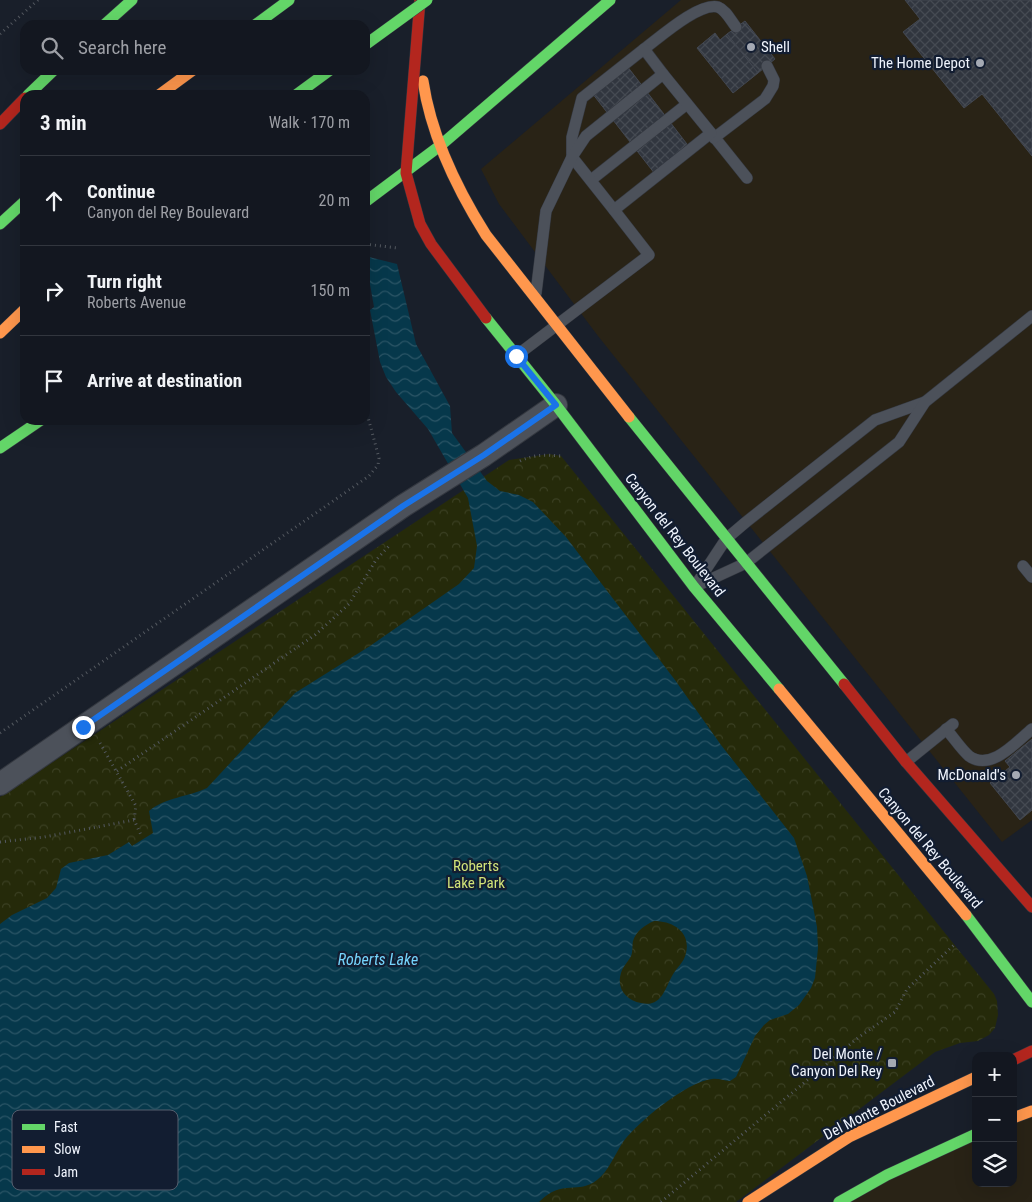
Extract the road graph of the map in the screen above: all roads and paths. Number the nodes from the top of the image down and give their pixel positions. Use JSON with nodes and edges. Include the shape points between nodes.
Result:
{"nodes":[{"id":1,"x":38,"y":0,"type":"edge"},
{"id":2,"x":132,"y":0,"type":"edge"},
{"id":3,"x":289,"y":0,"type":"edge"},
{"id":4,"x":420,"y":0,"type":"edge"},
{"id":5,"x":427,"y":0,"type":"edge"},
{"id":6,"x":610,"y":0,"type":"edge"},
{"id":7,"x":110,"y":20,"type":"edge"},
{"id":8,"x":262,"y":20,"type":"edge"},
{"id":9,"x":736,"y":27,"type":"dead end"},
{"id":10,"x":0,"y":34,"type":"edge"},
{"id":11,"x":418,"y":40,"type":"junction"},
{"id":12,"x":370,"y":41,"type":"edge"},
{"id":13,"x":644,"y":49,"type":"junction"},
{"id":14,"x":767,"y":66,"type":"dead end"},
{"id":15,"x":663,"y":74,"type":"junction"},
{"id":16,"x":49,"y":75,"type":"edge"},
{"id":17,"x":186,"y":75,"type":"edge"},
{"id":18,"x":323,"y":75,"type":"edge"},
{"id":19,"x":33,"y":90,"type":"edge"},
{"id":20,"x":166,"y":90,"type":"edge"},
{"id":21,"x":303,"y":90,"type":"edge"},
{"id":22,"x":20,"y":103,"type":"edge"},
{"id":23,"x":687,"y":104,"type":"junction"},
{"id":24,"x":0,"y":124,"type":"edge"},
{"id":25,"x":713,"y":136,"type":"junction"},
{"id":26,"x":441,"y":145,"type":"junction"},
{"id":27,"x":572,"y":157,"type":"junction"},
{"id":28,"x":406,"y":173,"type":"junction"},
{"id":29,"x":746,"y":178,"type":"dead end"},
{"id":30,"x":591,"y":180,"type":"junction"},
{"id":31,"x":370,"y":198,"type":"edge"},
{"id":32,"x":20,"y":206,"type":"edge"},
{"id":33,"x":614,"y":210,"type":"junction"},
{"id":34,"x":0,"y":224,"type":"edge"},
{"id":35,"x":370,"y":245,"type":"edge"},
{"id":36,"x":396,"y":248,"type":"dead end"},
{"id":37,"x":535,"y":298,"type":"junction"},
{"id":38,"x":20,"y":314,"type":"edge"},
{"id":39,"x":1032,"y":316,"type":"edge"},
{"id":40,"x":556,"y":325,"type":"junction"},
{"id":41,"x":0,"y":333,"type":"edge"},
{"id":42,"x":516,"y":356,"type":"junction"},
{"id":43,"x":925,"y":402,"type":"junction"},
{"id":44,"x":556,"y":405,"type":"junction"},
{"id":45,"x":34,"y":425,"type":"edge"},
{"id":46,"x":370,"y":425,"type":"edge"},
{"id":47,"x":0,"y":448,"type":"edge"},
{"id":48,"x":561,"y":456,"type":"dead end"},
{"id":49,"x":513,"y":465,"type":"dead end"},
{"id":50,"x":726,"y":539,"type":"junction"},
{"id":51,"x":396,"y":540,"type":"dead end"},
{"id":52,"x":746,"y":563,"type":"junction"},
{"id":53,"x":1023,"y":566,"type":"dead end"},
{"id":54,"x":1032,"y":577,"type":"edge"},
{"id":55,"x":694,"y":587,"type":"junction"},
{"id":56,"x":87,"y":724,"type":"junction"},
{"id":57,"x":1032,"y":729,"type":"edge"},
{"id":58,"x":0,"y":733,"type":"edge"},
{"id":59,"x":906,"y":762,"type":"junction"},
{"id":60,"x":117,"y":771,"type":"junction"},
{"id":61,"x":0,"y":784,"type":"edge"},
{"id":62,"x":134,"y":820,"type":"junction"},
{"id":63,"x":141,"y":835,"type":"dead end"},
{"id":64,"x":0,"y":842,"type":"edge"},
{"id":65,"x":1032,"y":907,"type":"edge"},
{"id":66,"x":954,"y":945,"type":"dead end"},
{"id":67,"x":1032,"y":1002,"type":"edge"},
{"id":68,"x":1032,"y":1051,"type":"edge"},
{"id":69,"x":1017,"y":1058,"type":"edge"},
{"id":70,"x":972,"y":1080,"type":"edge"},
{"id":71,"x":1032,"y":1111,"type":"edge"},
{"id":72,"x":1017,"y":1117,"type":"edge"},
{"id":73,"x":972,"y":1136,"type":"edge"},
{"id":74,"x":661,"y":1202,"type":"edge"},
{"id":75,"x":748,"y":1202,"type":"edge"},
{"id":76,"x":839,"y":1202,"type":"edge"}],
"edges":[{"from":1,"to":10,"type":"path"},
{"from":2,"to":7,"type":"main road"},
{"from":3,"to":8,"type":"main road"},
{"from":4,"to":11,"type":"main road","name":"Canyon del Rey Boulevard"},
{"from":5,"to":12,"type":"main road","bridge":true},
{"from":6,"to":26,"type":"main road"},
{"from":9,"to":13,"type":"lane","via":[[722,10],[709,6]]},
{"from":11,"to":26,"type":"main road","name":"Canyon del Rey Boulevard","via":[[427,107]]},
{"from":11,"to":28,"type":"main road","name":"Canyon del Rey Boulevard"},
{"from":13,"to":15,"type":"lane"},
{"from":13,"to":27,"type":"lane","via":[[582,98],[572,137]]},
{"from":14,"to":25,"type":"lane","via":[[774,80],[765,99]]},
{"from":15,"to":23,"type":"lane"},
{"from":15,"to":27,"type":"lane","via":[[586,136]]},
{"from":16,"to":19,"type":"main road"},
{"from":17,"to":20,"type":"main road"},
{"from":18,"to":21,"type":"main road"},
{"from":22,"to":24,"type":"main road"},
{"from":23,"to":25,"type":"lane"},
{"from":23,"to":30,"type":"lane"},
{"from":25,"to":29,"type":"lane"},
{"from":25,"to":33,"type":"lane"},
{"from":26,"to":28,"type":"main road"},
{"from":26,"to":37,"type":"main road","name":"Canyon del Rey Boulevard","via":[[469,208]]},
{"from":27,"to":30,"type":"lane"},
{"from":27,"to":37,"type":"lane","via":[[546,211]]},
{"from":28,"to":31,"type":"main road"},
{"from":28,"to":42,"type":"main road","name":"Canyon del Rey Boulevard","via":[[420,224],[431,244]]},
{"from":30,"to":33,"type":"lane"},
{"from":32,"to":34,"type":"main road"},
{"from":33,"to":40,"type":"lane","via":[[649,254]]},
{"from":35,"to":36,"type":"path"},
{"from":37,"to":40,"type":"main road","name":"Canyon del Rey Boulevard"},
{"from":38,"to":41,"type":"main road"},
{"from":39,"to":43,"type":"lane"},
{"from":40,"to":42,"type":"lane"},
{"from":40,"to":50,"type":"main road","name":"Canyon del Rey Boulevard"},
{"from":42,"to":44,"type":"main road","name":"Canyon del Rey Boulevard"},
{"from":43,"to":50,"type":"lane","via":[[875,420]]},
{"from":43,"to":52,"type":"lane","via":[[899,442]]},
{"from":44,"to":55,"type":"main road","name":"Canyon del Rey Boulevard"},
{"from":44,"to":56,"type":"street","via":[[403,506]]},
{"from":45,"to":47,"type":"main road"},
{"from":46,"to":58,"type":"path","via":[[379,458],[378,465],[369,476]]},
{"from":48,"to":49,"type":"path","via":[[543,454]]},
{"from":50,"to":52,"type":"main road","name":"Canyon del Rey Boulevard"},
{"from":50,"to":55,"type":"lane"},
{"from":51,"to":60,"type":"path","via":[[376,560],[349,604],[315,635]]},
{"from":52,"to":55,"type":"lane"},
{"from":52,"to":59,"type":"main road","name":"Canyon del Rey Boulevard"},
{"from":53,"to":54,"type":"lane"},
{"from":55,"to":67,"type":"main road","name":"Canyon del Rey Boulevard","via":[[975,926]]},
{"from":56,"to":60,"type":"path"},
{"from":56,"to":61,"type":"street"},
{"from":57,"to":59,"type":"lane","via":[[996,758],[984,761],[968,755],[950,727]]},
{"from":59,"to":65,"type":"main road","name":"Canyon del Rey Boulevard"},
{"from":60,"to":62,"type":"path","via":[[136,806]]},
{"from":62,"to":63,"type":"path"},
{"from":62,"to":64,"type":"path"},
{"from":66,"to":74,"type":"path","via":[[907,989],[889,1018],[859,1036]]},
{"from":68,"to":69,"type":"main road"},
{"from":70,"to":75,"type":"main road","name":"Del Monte Boulevard","via":[[848,1137]]},
{"from":71,"to":72,"type":"main road"},
{"from":73,"to":76,"type":"main road","via":[[887,1175]]}]}
